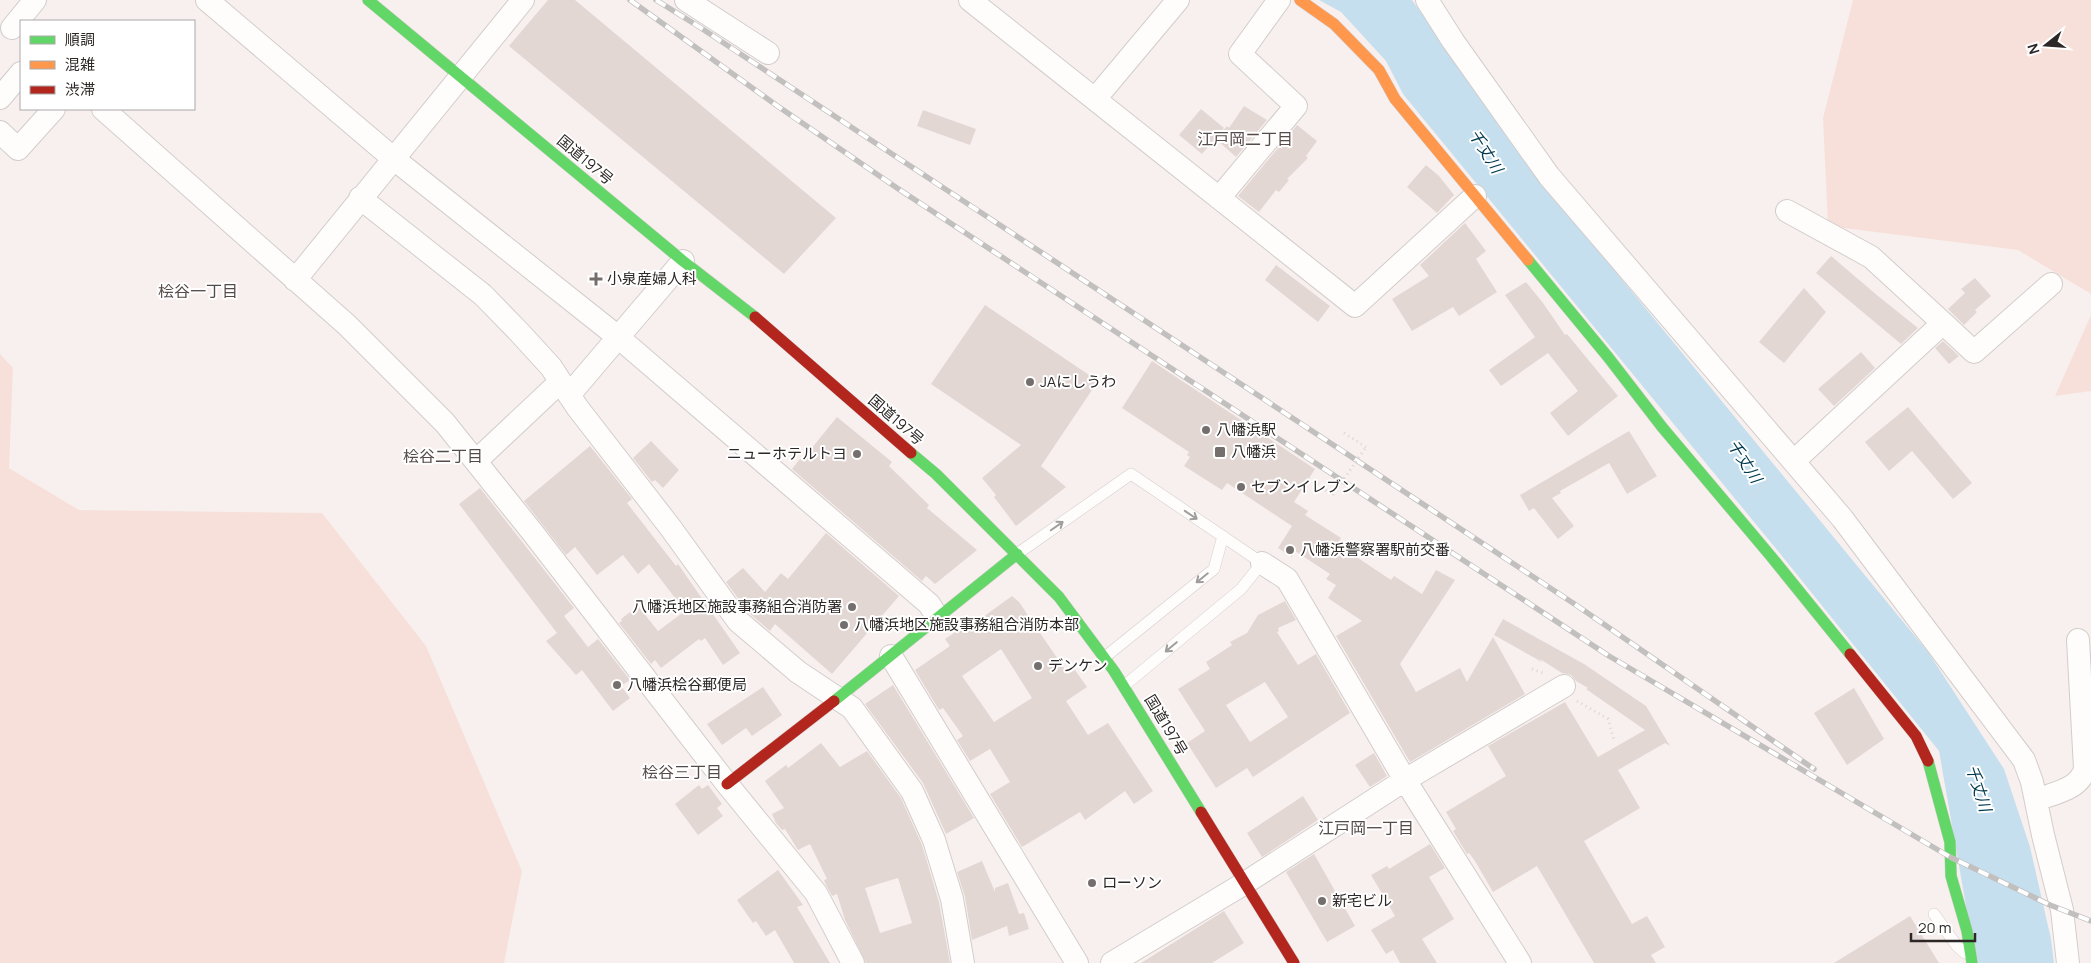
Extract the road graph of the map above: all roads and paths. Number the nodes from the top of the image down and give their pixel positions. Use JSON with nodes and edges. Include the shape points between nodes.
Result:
{"nodes":[{"id":1,"x":35,"y":0,"type":"edge"},
{"id":2,"x":207,"y":0,"type":"edge"},
{"id":3,"x":368,"y":0,"type":"edge"},
{"id":4,"x":523,"y":0,"type":"edge"},
{"id":5,"x":686,"y":0,"type":"edge"},
{"id":6,"x":970,"y":0,"type":"edge"},
{"id":7,"x":1178,"y":0,"type":"edge"},
{"id":8,"x":1279,"y":0,"type":"edge"},
{"id":9,"x":1300,"y":0,"type":"edge"},
{"id":10,"x":1426,"y":0,"type":"edge"},
{"id":11,"x":11,"y":27,"type":"edge"},
{"id":12,"x":768,"y":52,"type":"dead end"},
{"id":13,"x":20,"y":74,"type":"edge"},
{"id":14,"x":460,"y":76,"type":"junction"},
{"id":15,"x":0,"y":98,"type":"edge"},
{"id":16,"x":1095,"y":99,"type":"junction"},
{"id":17,"x":53,"y":110,"type":"edge"},
{"id":18,"x":104,"y":110,"type":"edge"},
{"id":19,"x":0,"y":132,"type":"edge"},
{"id":20,"x":394,"y":159,"type":"junction"},
{"id":21,"x":1475,"y":196,"type":"junction"},
{"id":22,"x":360,"y":198,"type":"junction"},
{"id":23,"x":1219,"y":198,"type":"junction"},
{"id":24,"x":1787,"y":211,"type":"dead end"},
{"id":25,"x":683,"y":261,"type":"junction"},
{"id":26,"x":295,"y":280,"type":"junction"},
{"id":27,"x":2051,"y":284,"type":"dead end"},
{"id":28,"x":1944,"y":323,"type":"junction"},
{"id":29,"x":618,"y":337,"type":"junction"},
{"id":30,"x":565,"y":388,"type":"junction"},
{"id":31,"x":1344,"y":432,"type":"dead end"},
{"id":32,"x":1794,"y":461,"type":"junction"},
{"id":33,"x":476,"y":462,"type":"junction"},
{"id":34,"x":1309,"y":479,"type":"dead end"},
{"id":35,"x":1749,"y":498,"type":"dead end"},
{"id":36,"x":1223,"y":536,"type":"junction"},
{"id":37,"x":1017,"y":554,"type":"junction"},
{"id":38,"x":1262,"y":563,"type":"junction"},
{"id":39,"x":938,"y":618,"type":"junction"},
{"id":40,"x":2078,"y":640,"type":"dead end"},
{"id":41,"x":891,"y":656,"type":"junction"},
{"id":42,"x":1104,"y":657,"type":"junction"},
{"id":43,"x":1124,"y":686,"type":"junction"},
{"id":44,"x":1564,"y":686,"type":"dead end"},
{"id":45,"x":837,"y":699,"type":"junction"},
{"id":46,"x":1405,"y":780,"type":"junction"},
{"id":47,"x":727,"y":784,"type":"junction"},
{"id":48,"x":2036,"y":800,"type":"junction"},
{"id":49,"x":1244,"y":883,"type":"junction"},
{"id":50,"x":1934,"y":914,"type":"dead end"},
{"id":51,"x":1972,"y":961,"type":"edge"},
{"id":52,"x":853,"y":963,"type":"edge"},
{"id":53,"x":963,"y":963,"type":"edge"},
{"id":54,"x":1077,"y":963,"type":"edge"},
{"id":55,"x":1112,"y":963,"type":"edge"},
{"id":56,"x":1294,"y":963,"type":"edge"},
{"id":57,"x":1520,"y":963,"type":"edge"},
{"id":58,"x":2068,"y":963,"type":"edge"}],
"edges":[{"from":1,"to":11,"type":"street"},
{"from":2,"to":20,"type":"street"},
{"from":3,"to":14,"type":"main road","name":"国道197号"},
{"from":4,"to":14,"type":"street"},
{"from":5,"to":12,"type":"street"},
{"from":6,"to":16,"type":"street"},
{"from":7,"to":16,"type":"street"},
{"from":8,"to":23,"type":"street","via":[[1240,54],[1296,106]]},
{"from":9,"to":21,"type":"main road","via":[[1334,24],[1379,70],[1395,99]]},
{"from":10,"to":32,"type":"street","via":[[1549,176]]},
{"from":13,"to":15,"type":"street"},
{"from":14,"to":20,"type":"street"},
{"from":14,"to":25,"type":"main road","name":"国道197号"},
{"from":16,"to":23,"type":"street"},
{"from":17,"to":19,"type":"street","via":[[18,149]]},
{"from":18,"to":26,"type":"street"},
{"from":20,"to":22,"type":"street"},
{"from":20,"to":29,"type":"street"},
{"from":21,"to":23,"type":"street","via":[[1355,306]]},
{"from":21,"to":51,"type":"main road","via":[[1916,736],[1930,766],[1950,842],[1951,876]]},
{"from":22,"to":26,"type":"street"},
{"from":22,"to":30,"type":"street","via":[[482,295],[551,367]]},
{"from":24,"to":28,"type":"street","via":[[1872,257]]},
{"from":25,"to":29,"type":"street"},
{"from":25,"to":37,"type":"main road","name":"国道197号","via":[[762,323],[936,474]]},
{"from":26,"to":33,"type":"street","via":[[354,332],[445,423]]},
{"from":27,"to":28,"type":"street","via":[[1974,352]]},
{"from":28,"to":32,"type":"street"},
{"from":29,"to":30,"type":"street"},
{"from":29,"to":39,"type":"street","via":[[929,604]]},
{"from":30,"to":33,"type":"street"},
{"from":30,"to":45,"type":"street","via":[[738,621],[798,672]]},
{"from":31,"to":34,"type":"path","bridge":true,"via":[[1366,448],[1334,495]]},
{"from":32,"to":35,"type":"path"},
{"from":32,"to":48,"type":"street","via":[[1842,518],[2024,760]]},
{"from":33,"to":47,"type":"street","via":[[622,645]]},
{"from":37,"to":36,"type":"lane","one_way":true,"via":[[1131,474]]},
{"from":36,"to":38,"type":"lane"},
{"from":36,"to":42,"type":"lane","one_way":true,"via":[[1214,569]]},
{"from":37,"to":39,"type":"main road"},
{"from":37,"to":42,"type":"main road","name":"国道197号","via":[[1059,597]]},
{"from":38,"to":43,"type":"lane","one_way":true,"via":[[1241,589]]},
{"from":38,"to":46,"type":"street","via":[[1288,578]]},
{"from":39,"to":41,"type":"main road"},
{"from":40,"to":48,"type":"street","via":[[2083,777],[2076,784]]},
{"from":41,"to":45,"type":"main road"},
{"from":41,"to":54,"type":"street"},
{"from":42,"to":43,"type":"main road","name":"国道197号"},
{"from":43,"to":49,"type":"main road","name":"国道197号"},
{"from":44,"to":46,"type":"street"},
{"from":45,"to":47,"type":"main road"},
{"from":45,"to":53,"type":"street","via":[[852,708],[912,791],[934,840],[952,899]]},
{"from":46,"to":49,"type":"street"},
{"from":46,"to":57,"type":"street"},
{"from":47,"to":52,"type":"street","via":[[816,893]]},
{"from":48,"to":58,"type":"street","via":[[2062,910]]},
{"from":49,"to":55,"type":"street"},
{"from":49,"to":56,"type":"main road","name":"国道197号"},
{"from":50,"to":51,"type":"lane"}]}
